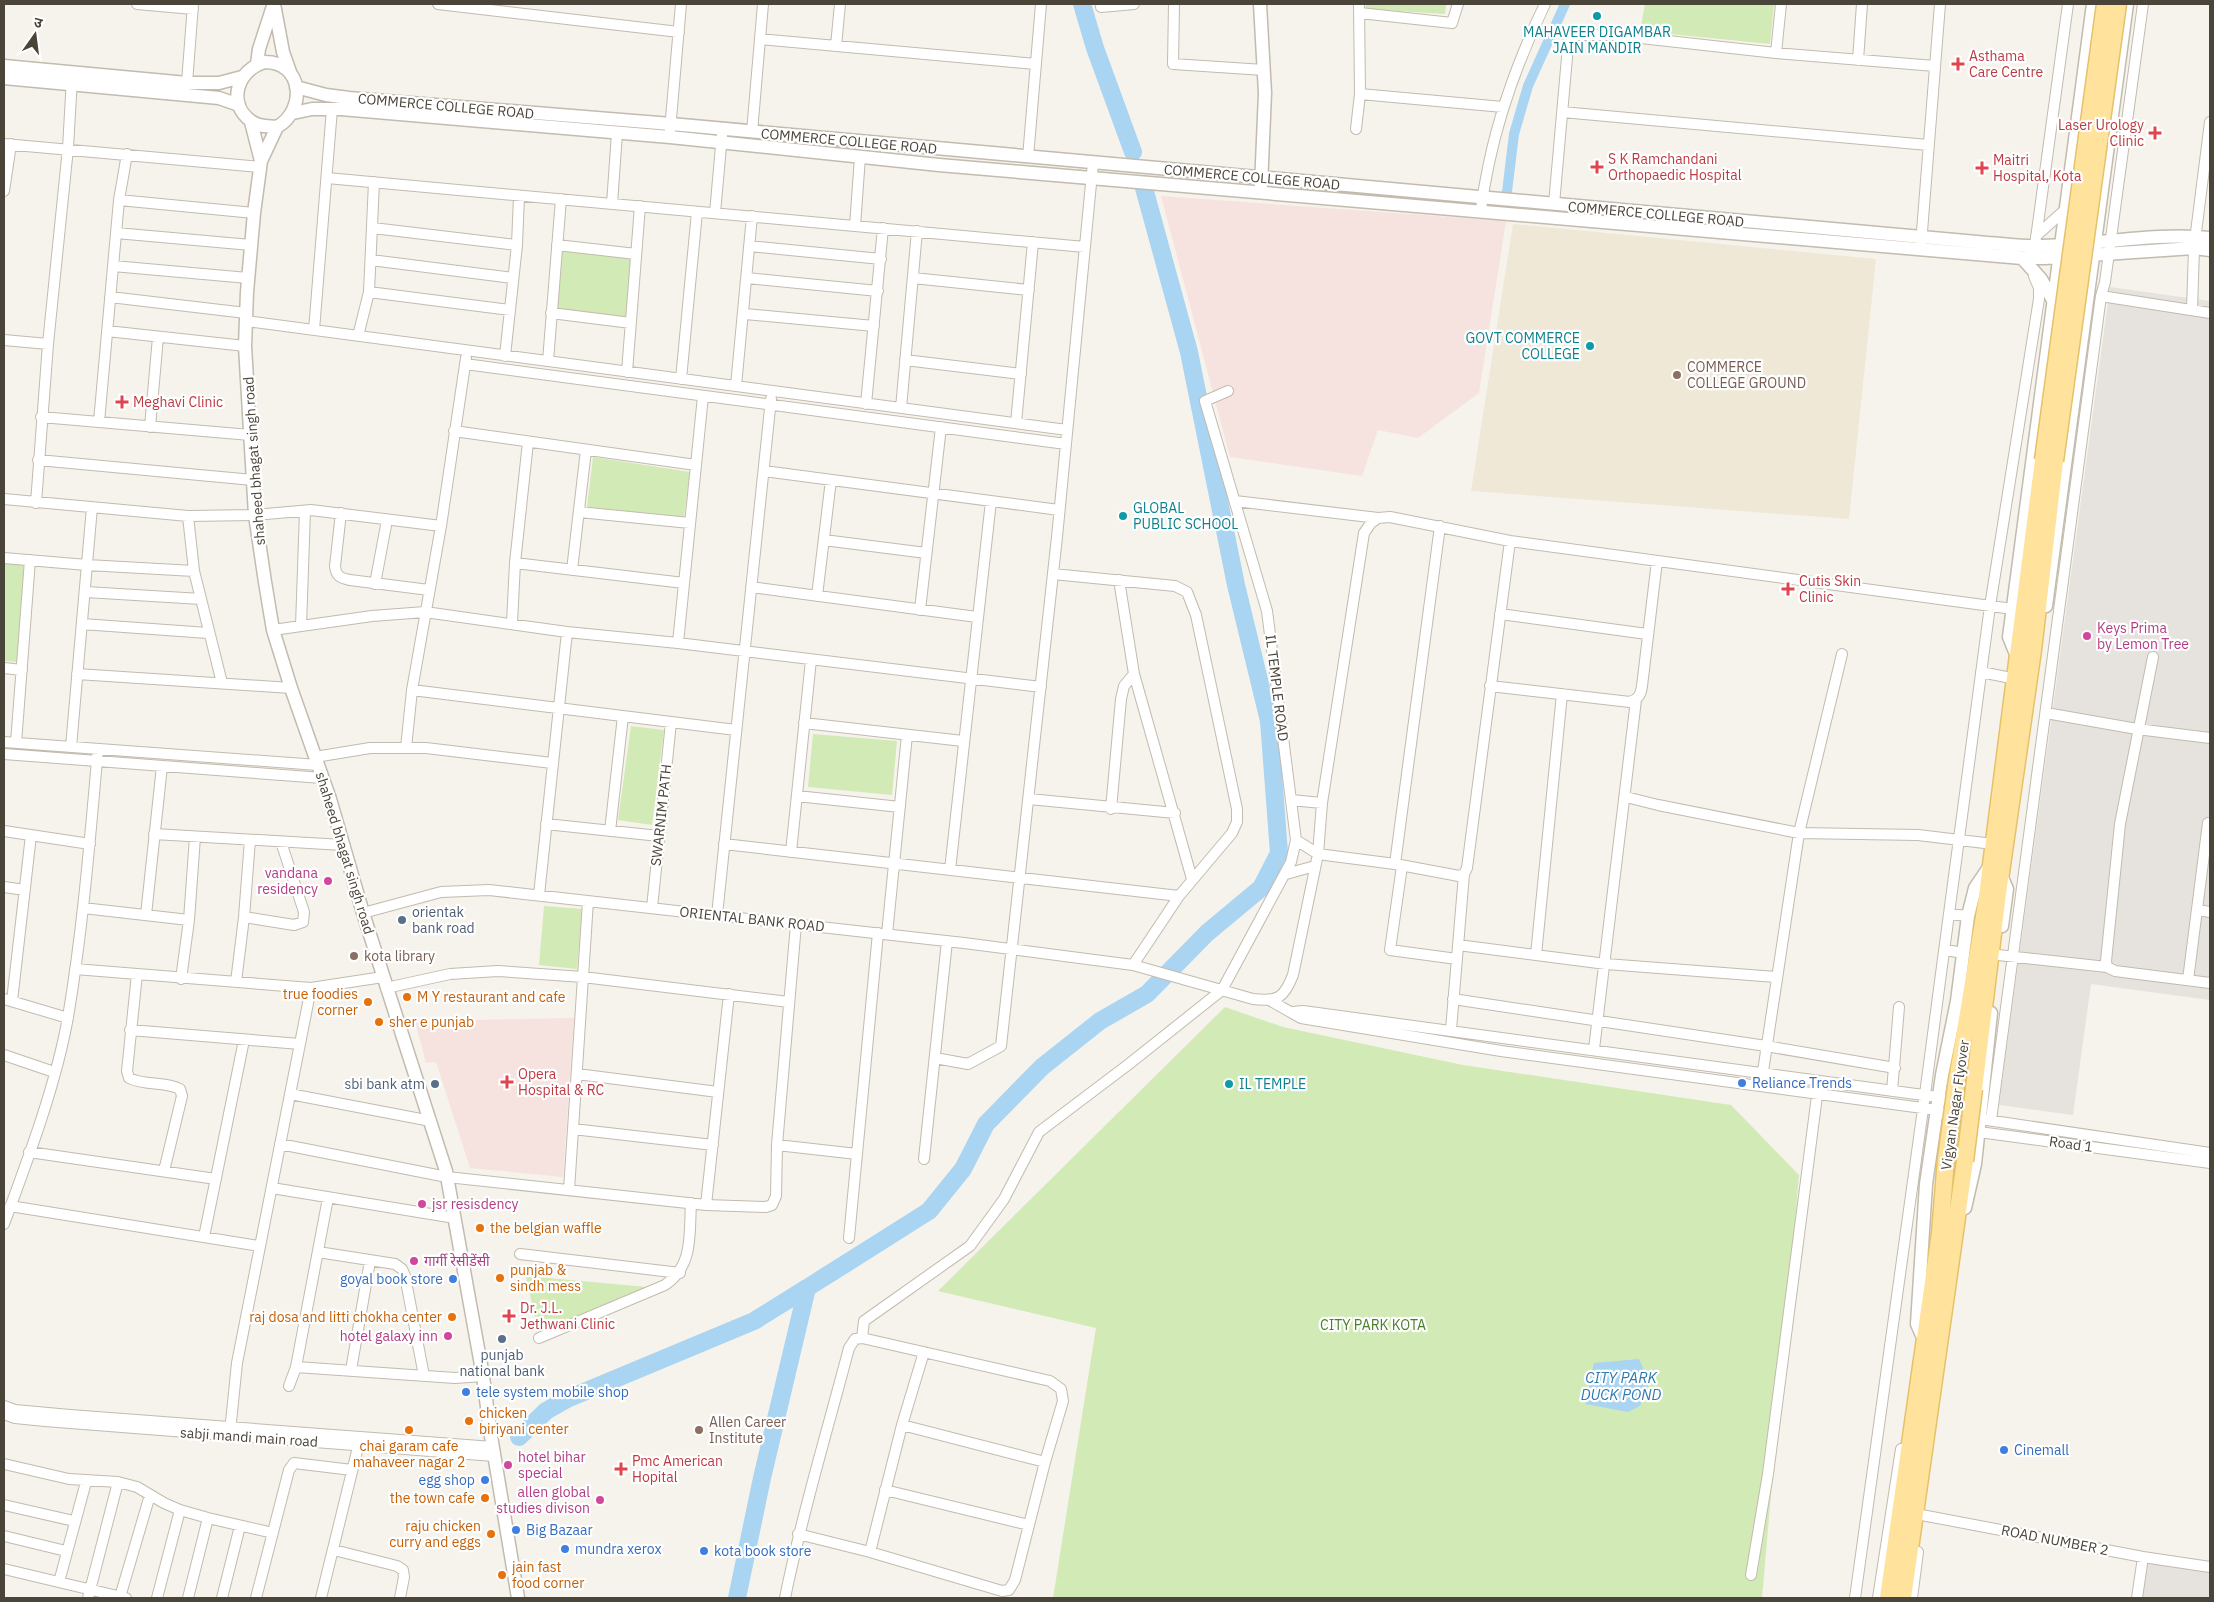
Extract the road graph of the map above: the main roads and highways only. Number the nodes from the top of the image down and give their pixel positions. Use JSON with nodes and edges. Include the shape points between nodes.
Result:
{"nodes":[{"id":1,"x":2105,"y":4,"type":"edge"},
{"id":2,"x":2118,"y":4,"type":"edge"},
{"id":3,"x":2049,"y":460,"type":"junction"},
{"id":4,"x":1996,"y":871,"type":"junction"},
{"id":5,"x":1990,"y":911,"type":"junction"},
{"id":6,"x":1912,"y":1513,"type":"junction"},
{"id":7,"x":1898,"y":1578,"type":"junction"},
{"id":8,"x":1888,"y":1598,"type":"edge"},
{"id":9,"x":1902,"y":1598,"type":"edge"}],
"edges":[{"from":1,"to":3,"type":"main road","bridge":true},
{"from":2,"to":3,"type":"main road","bridge":true},
{"from":3,"to":4,"type":"main road","via":[[2033,650]]},
{"from":3,"to":4,"type":"main road","via":[[1993,844]]},
{"from":4,"to":5,"type":"main road","name":"Vigyan Nagar Flyover"},
{"from":5,"to":6,"type":"main road","name":"Vigyan Nagar Flyover","bridge":true,"via":[[1965,1160]]},
{"from":5,"to":6,"type":"main road","name":"Vigyan Nagar Flyover","bridge":true,"via":[[1956,1086],[1946,1159],[1940,1234],[1916,1405]]},
{"from":6,"to":7,"type":"main road"},
{"from":7,"to":8,"type":"main road"},
{"from":7,"to":9,"type":"main road"}]}
